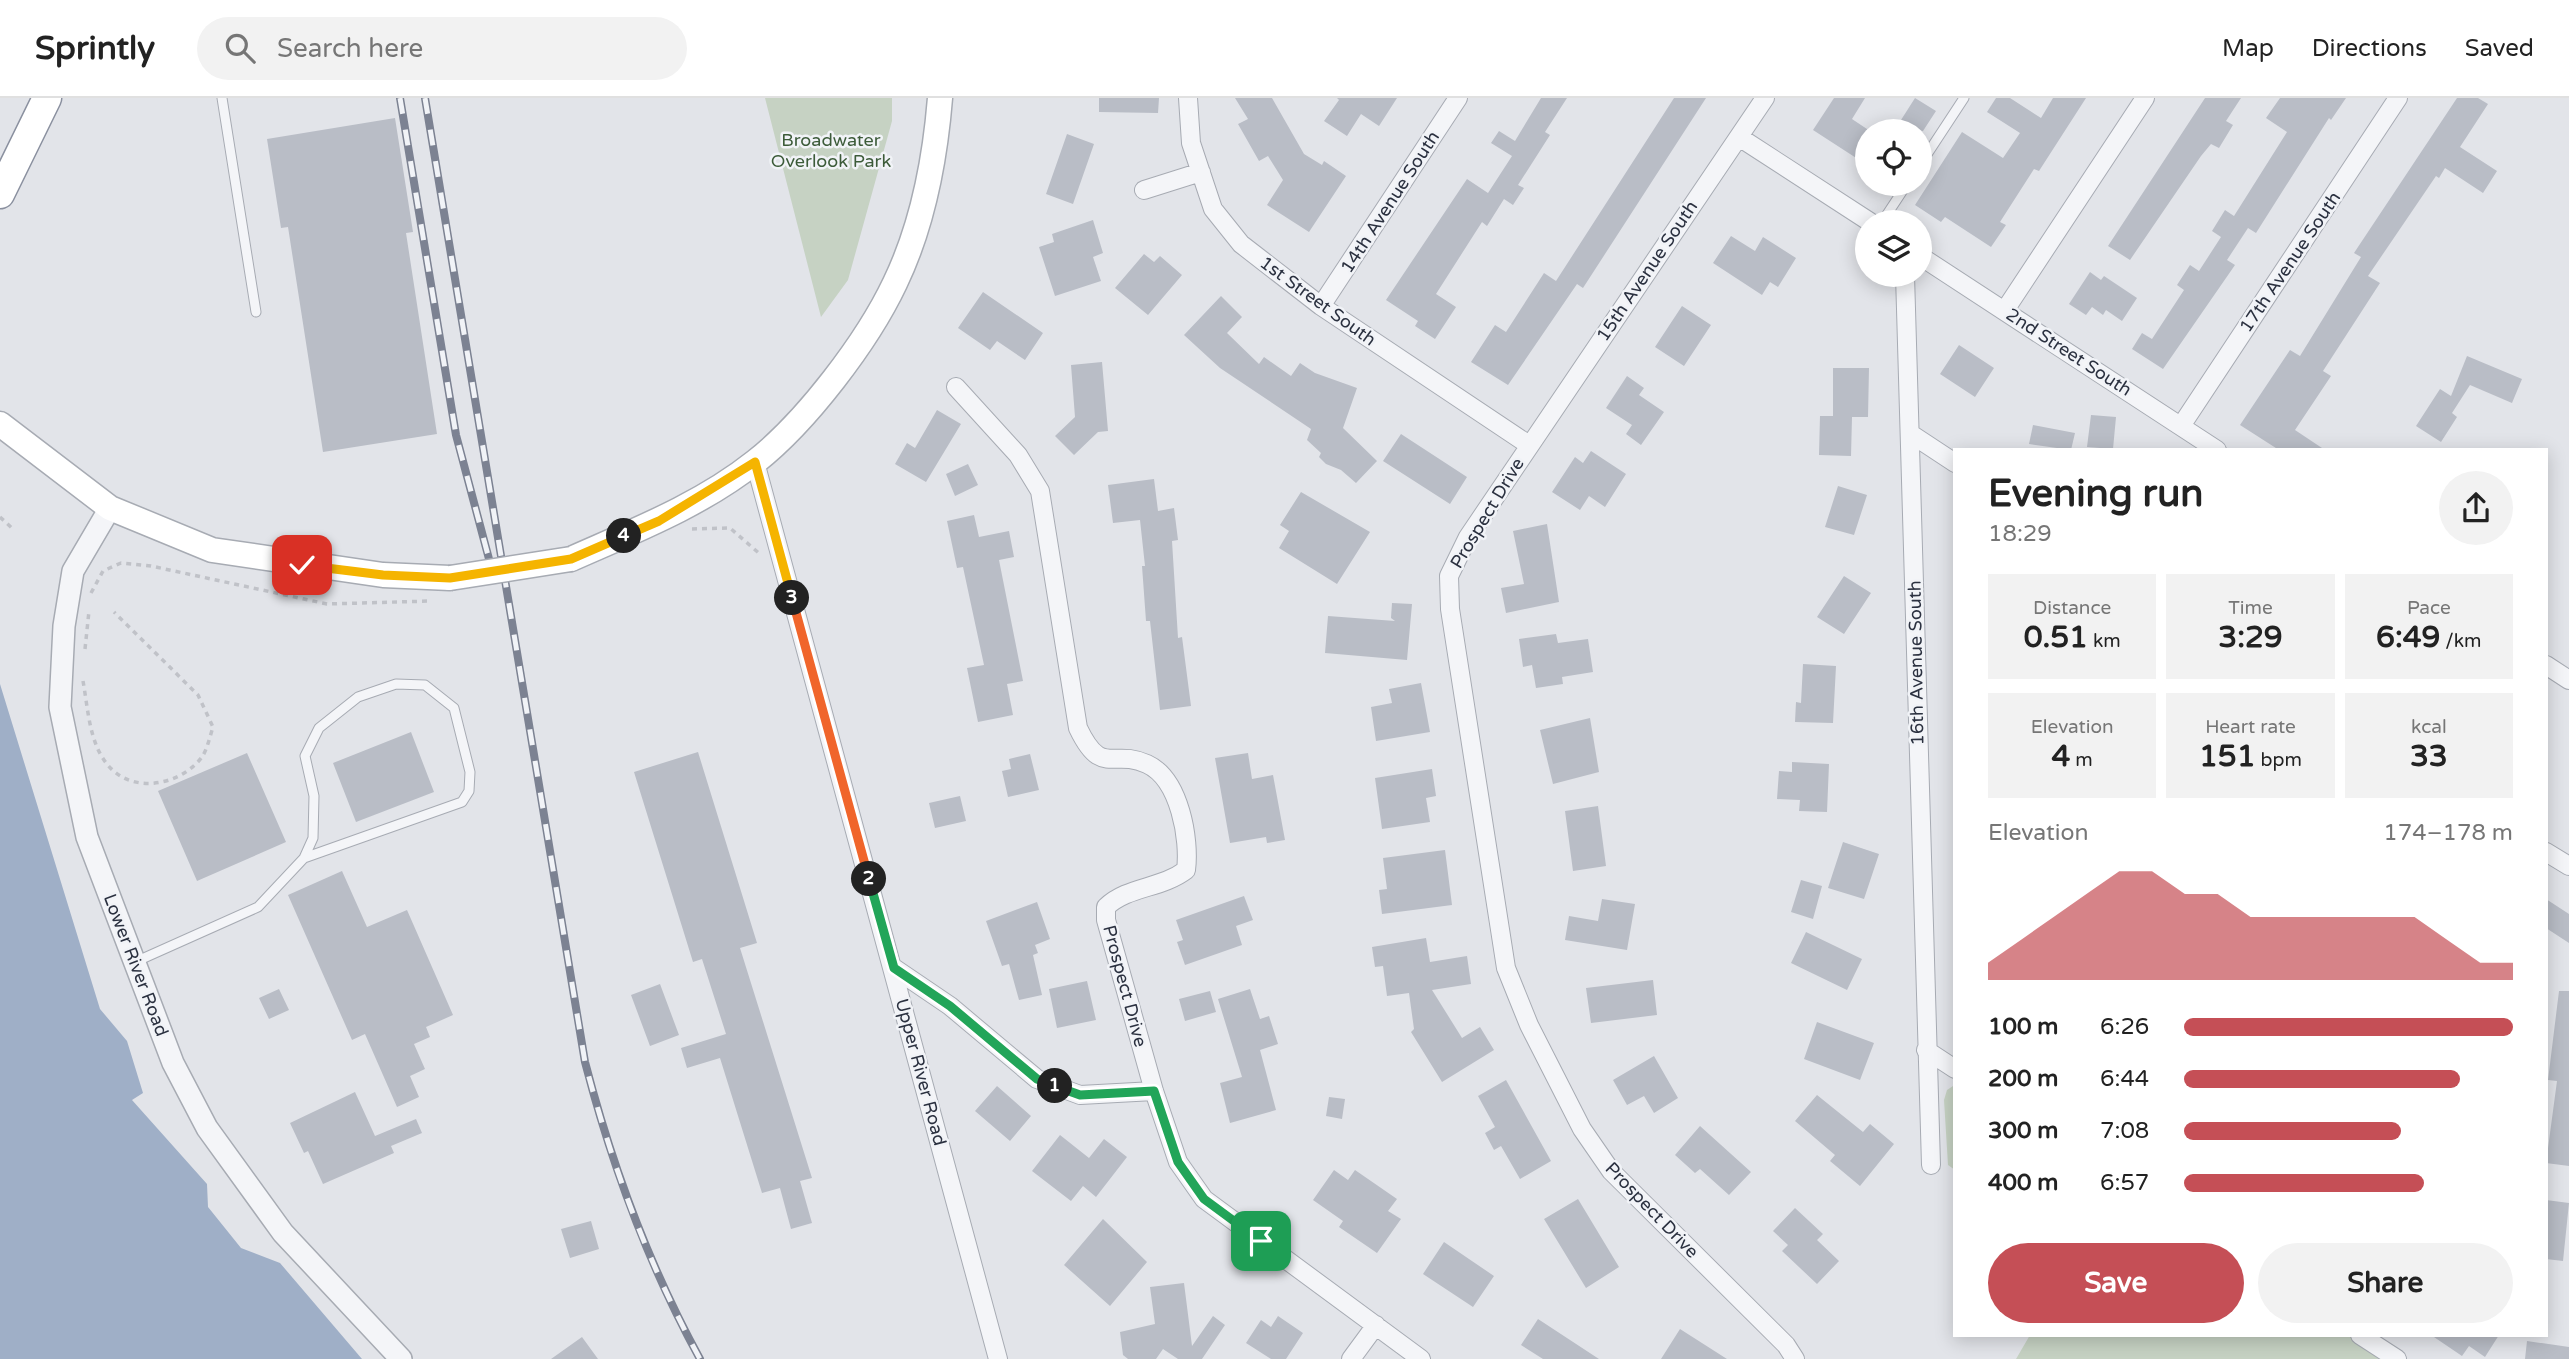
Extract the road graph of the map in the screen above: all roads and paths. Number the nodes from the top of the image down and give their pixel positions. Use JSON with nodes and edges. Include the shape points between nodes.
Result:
{"nodes":[{"id":1,"x":47,"y":98,"type":"edge"},
{"id":2,"x":222,"y":98,"type":"edge"},
{"id":3,"x":940,"y":98,"type":"edge"},
{"id":4,"x":1188,"y":98,"type":"edge"},
{"id":5,"x":1458,"y":98,"type":"edge"},
{"id":6,"x":1765,"y":98,"type":"edge"},
{"id":7,"x":1964,"y":98,"type":"edge"},
{"id":8,"x":2145,"y":98,"type":"edge"},
{"id":9,"x":2398,"y":98,"type":"edge"},
{"id":10,"x":1739,"y":136,"type":"junction"},
{"id":11,"x":1932,"y":147,"type":"edge"},
{"id":12,"x":1201,"y":172,"type":"junction"},
{"id":13,"x":1144,"y":190,"type":"dead end"},
{"id":14,"x":0,"y":194,"type":"edge"},
{"id":15,"x":1855,"y":212,"type":"edge"},
{"id":16,"x":1932,"y":264,"type":"edge"},
{"id":17,"x":1905,"y":287,"type":"edge"},
{"id":18,"x":1321,"y":306,"type":"junction"},
{"id":19,"x":2004,"y":310,"type":"junction"},
{"id":20,"x":256,"y":312,"type":"dead end"},
{"id":21,"x":956,"y":387,"type":"dead end"},
{"id":22,"x":0,"y":424,"type":"edge"},
{"id":23,"x":2181,"y":426,"type":"junction"},
{"id":24,"x":1911,"y":434,"type":"junction"},
{"id":25,"x":1529,"y":444,"type":"junction"},
{"id":26,"x":2214,"y":448,"type":"edge"},
{"id":27,"x":755,"y":462,"type":"junction"},
{"id":28,"x":1953,"y":462,"type":"edge"},
{"id":29,"x":110,"y":508,"type":"junction"},
{"id":30,"x":0,"y":517,"type":"edge"},
{"id":31,"x":13,"y":530,"type":"dead end"},
{"id":32,"x":690,"y":530,"type":"dead end"},
{"id":33,"x":764,"y":558,"type":"dead end"},
{"id":34,"x":90,"y":594,"type":"dead end"},
{"id":35,"x":439,"y":601,"type":"dead end"},
{"id":36,"x":89,"y":608,"type":"dead end"},
{"id":37,"x":114,"y":612,"type":"dead end"},
{"id":38,"x":84,"y":662,"type":"dead end"},
{"id":39,"x":2548,"y":666,"type":"edge"},
{"id":40,"x":82,"y":676,"type":"dead end"},
{"id":41,"x":2569,"y":680,"type":"edge"},
{"id":42,"x":2548,"y":853,"type":"edge"},
{"id":43,"x":304,"y":858,"type":"junction"},
{"id":44,"x":2569,"y":866,"type":"edge"},
{"id":45,"x":135,"y":962,"type":"junction"},
{"id":46,"x":894,"y":968,"type":"junction"},
{"id":47,"x":1926,"y":1050,"type":"junction"},
{"id":48,"x":1953,"y":1068,"type":"edge"},
{"id":49,"x":1154,"y":1091,"type":"junction"},
{"id":50,"x":1931,"y":1165,"type":"dead end"},
{"id":51,"x":1376,"y":1325,"type":"junction"},
{"id":52,"x":2365,"y":1337,"type":"edge"},
{"id":53,"x":2388,"y":1348,"type":"edge"},
{"id":54,"x":401,"y":1359,"type":"edge"},
{"id":55,"x":998,"y":1359,"type":"edge"},
{"id":56,"x":1351,"y":1359,"type":"edge"},
{"id":57,"x":1421,"y":1359,"type":"edge"},
{"id":58,"x":1795,"y":1359,"type":"edge"}],
"edges":[{"from":1,"to":14,"type":"highway"},
{"from":2,"to":20,"type":"lane"},
{"from":3,"to":27,"type":"main road","via":[[933,160],[895,284],[853,352]]},
{"from":4,"to":12,"type":"street","name":"1st Street South","via":[[1191,143]]},
{"from":5,"to":18,"type":"street","name":"14th Avenue South"},
{"from":6,"to":10,"type":"street","name":"15th Avenue South"},
{"from":7,"to":11,"type":"lane"},
{"from":8,"to":19,"type":"street"},
{"from":9,"to":23,"type":"street","name":"17th Avenue South"},
{"from":10,"to":15,"type":"street"},
{"from":10,"to":25,"type":"street","name":"15th Avenue South"},
{"from":12,"to":13,"type":"street"},
{"from":12,"to":18,"type":"street","name":"1st Street South","via":[[1213,209],[1241,244]]},
{"from":16,"to":19,"type":"street","name":"2nd Street South"},
{"from":17,"to":24,"type":"street","name":"16th Avenue South"},
{"from":18,"to":25,"type":"street","name":"1st Street South"},
{"from":19,"to":23,"type":"street","name":"2nd Street South"},
{"from":21,"to":49,"type":"street","name":"Prospect Drive","via":[[1018,455],[1040,491],[1078,728],[1088,749],[1100,758],[1147,764],[1163,776],[1174,794],[1188,853],[1186,870],[1171,882],[1118,896],[1106,907]]},
{"from":22,"to":29,"type":"main road"},
{"from":23,"to":26,"type":"street","name":"2nd Street South"},
{"from":24,"to":28,"type":"street"},
{"from":24,"to":47,"type":"street","name":"16th Avenue South"},
{"from":25,"to":58,"type":"street","name":"Prospect Drive","via":[[1468,537],[1449,576],[1450,609],[1506,968],[1582,1129],[1611,1171]]},
{"from":27,"to":29,"type":"main road","bridge":true,"via":[[659,521],[571,559],[450,578],[383,575],[212,550]]},
{"from":27,"to":46,"type":"street","name":"Upper River Road"},
{"from":29,"to":45,"type":"street","name":"Lower River Road","via":[[73,571],[64,626],[60,707],[87,837]]},
{"from":30,"to":31,"type":"path"},
{"from":32,"to":33,"type":"path","via":[[730,528]]},
{"from":34,"to":35,"type":"path","via":[[103,571],[121,563],[327,604]]},
{"from":36,"to":38,"type":"path"},
{"from":37,"to":40,"type":"path","via":[[198,695],[213,727],[202,757],[173,781],[136,784],[107,765],[92,735]]},
{"from":39,"to":41,"type":"street"},
{"from":42,"to":44,"type":"street"},
{"from":43,"to":43,"type":"lane","via":[[462,802],[469,791],[470,772],[454,708],[425,685],[396,684],[358,697],[319,728],[305,756],[314,796],[313,838]]},
{"from":43,"to":45,"type":"lane","via":[[258,907]]},
{"from":45,"to":54,"type":"street","name":"Lower River Road","via":[[173,1063],[207,1128],[283,1233]]},
{"from":46,"to":49,"type":"street","via":[[950,1006],[1037,1079],[1080,1095]]},
{"from":46,"to":55,"type":"street","name":"Upper River Road"},
{"from":47,"to":48,"type":"street"},
{"from":47,"to":50,"type":"street","name":"16th Avenue South"},
{"from":49,"to":51,"type":"street","name":"Prospect Drive","via":[[1178,1162],[1204,1199]]},
{"from":51,"to":56,"type":"street"},
{"from":51,"to":57,"type":"street","name":"Prospect Drive"},
{"from":52,"to":53,"type":"street"}]}
